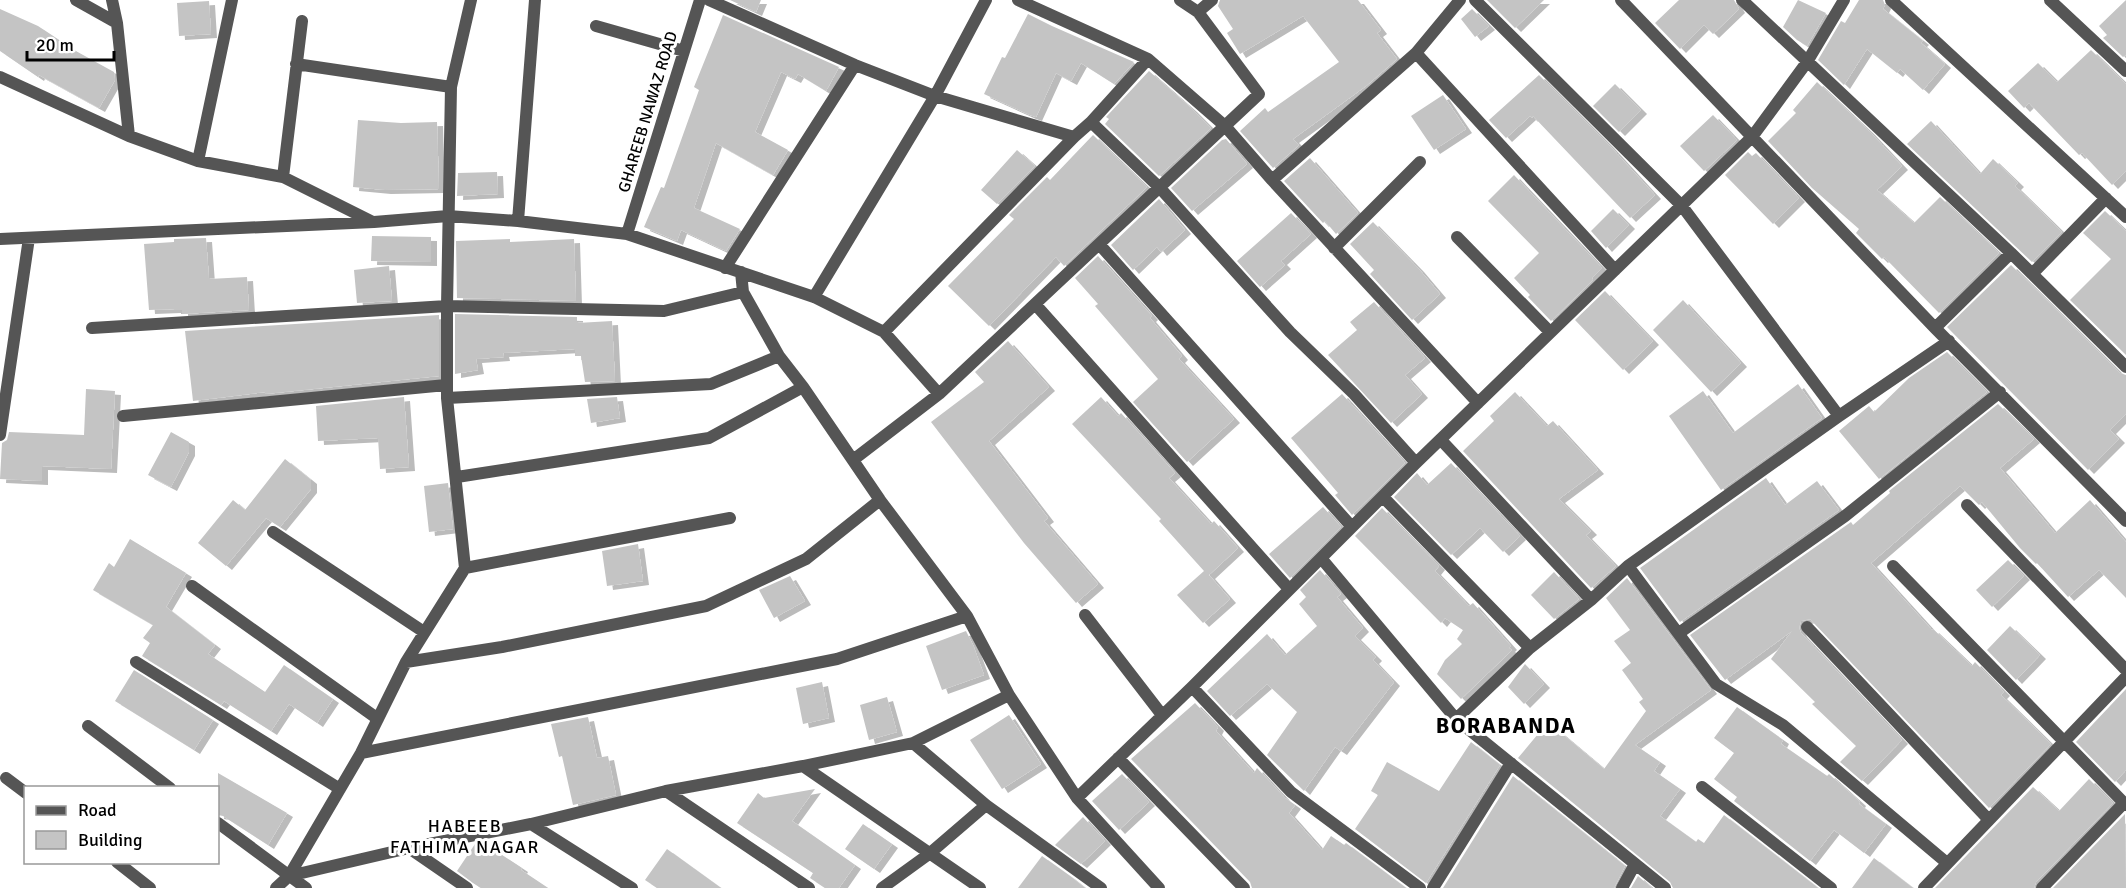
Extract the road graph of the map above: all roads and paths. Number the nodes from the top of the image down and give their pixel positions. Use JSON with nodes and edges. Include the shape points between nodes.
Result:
{"nodes":[{"id":1,"x":76,"y":0,"type":"edge"},
{"id":2,"x":112,"y":0,"type":"edge"},
{"id":3,"x":232,"y":0,"type":"edge"},
{"id":4,"x":471,"y":0,"type":"edge"},
{"id":5,"x":535,"y":0,"type":"edge"},
{"id":6,"x":700,"y":0,"type":"edge"},
{"id":7,"x":709,"y":0,"type":"edge"},
{"id":8,"x":986,"y":0,"type":"edge"},
{"id":9,"x":1018,"y":0,"type":"edge"},
{"id":10,"x":1180,"y":0,"type":"edge"},
{"id":11,"x":1212,"y":0,"type":"edge"},
{"id":12,"x":1460,"y":0,"type":"edge"},
{"id":13,"x":1475,"y":0,"type":"edge"},
{"id":14,"x":1621,"y":0,"type":"edge"},
{"id":15,"x":1742,"y":0,"type":"edge"},
{"id":16,"x":1844,"y":0,"type":"edge"},
{"id":17,"x":1891,"y":0,"type":"edge"},
{"id":18,"x":2050,"y":0,"type":"edge"},
{"id":19,"x":1198,"y":12,"type":"junction"},
{"id":20,"x":302,"y":21,"type":"dead end"},
{"id":21,"x":117,"y":23,"type":"junction"},
{"id":22,"x":596,"y":26,"type":"dead end"},
{"id":23,"x":684,"y":51,"type":"junction"},
{"id":24,"x":1416,"y":53,"type":"junction"},
{"id":25,"x":1148,"y":59,"type":"junction"},
{"id":26,"x":1807,"y":62,"type":"junction"},
{"id":27,"x":296,"y":64,"type":"junction"},
{"id":28,"x":855,"y":65,"type":"junction"},
{"id":29,"x":2126,"y":71,"type":"edge"},
{"id":30,"x":0,"y":77,"type":"edge"},
{"id":31,"x":451,"y":87,"type":"junction"},
{"id":32,"x":935,"y":96,"type":"junction"},
{"id":33,"x":1091,"y":122,"type":"junction"},
{"id":34,"x":1225,"y":126,"type":"junction"},
{"id":35,"x":129,"y":136,"type":"junction"},
{"id":36,"x":1752,"y":136,"type":"junction"},
{"id":37,"x":1074,"y":137,"type":"junction"},
{"id":38,"x":198,"y":161,"type":"junction"},
{"id":39,"x":1420,"y":162,"type":"dead end"},
{"id":40,"x":283,"y":177,"type":"junction"},
{"id":41,"x":1272,"y":180,"type":"junction"},
{"id":42,"x":1159,"y":188,"type":"junction"},
{"id":43,"x":2106,"y":198,"type":"junction"},
{"id":44,"x":1682,"y":206,"type":"junction"},
{"id":45,"x":448,"y":216,"type":"junction"},
{"id":46,"x":2126,"y":217,"type":"edge"},
{"id":47,"x":519,"y":221,"type":"junction"},
{"id":48,"x":374,"y":222,"type":"junction"},
{"id":49,"x":627,"y":234,"type":"junction"},
{"id":50,"x":1457,"y":237,"type":"dead end"},
{"id":51,"x":29,"y":238,"type":"junction"},
{"id":52,"x":0,"y":239,"type":"edge"},
{"id":53,"x":1099,"y":244,"type":"junction"},
{"id":54,"x":1335,"y":248,"type":"junction"},
{"id":55,"x":2011,"y":253,"type":"junction"},
{"id":56,"x":724,"y":268,"type":"junction"},
{"id":57,"x":1615,"y":270,"type":"junction"},
{"id":58,"x":741,"y":272,"type":"junction"},
{"id":59,"x":2032,"y":274,"type":"junction"},
{"id":60,"x":743,"y":292,"type":"junction"},
{"id":61,"x":813,"y":297,"type":"junction"},
{"id":62,"x":1035,"y":304,"type":"junction"},
{"id":63,"x":447,"y":306,"type":"junction"},
{"id":64,"x":92,"y":328,"type":"dead end"},
{"id":65,"x":1935,"y":328,"type":"junction"},
{"id":66,"x":884,"y":332,"type":"junction"},
{"id":67,"x":1550,"y":332,"type":"junction"},
{"id":68,"x":1949,"y":341,"type":"junction"},
{"id":69,"x":779,"y":356,"type":"junction"},
{"id":70,"x":2126,"y":367,"type":"edge"},
{"id":71,"x":803,"y":387,"type":"junction"},
{"id":72,"x":447,"y":391,"type":"junction"},
{"id":73,"x":2000,"y":392,"type":"junction"},
{"id":74,"x":939,"y":394,"type":"junction"},
{"id":75,"x":1478,"y":403,"type":"junction"},
{"id":76,"x":123,"y":416,"type":"dead end"},
{"id":77,"x":1839,"y":416,"type":"junction"},
{"id":78,"x":0,"y":435,"type":"edge"},
{"id":79,"x":1441,"y":440,"type":"junction"},
{"id":80,"x":853,"y":460,"type":"junction"},
{"id":81,"x":1416,"y":464,"type":"junction"},
{"id":82,"x":457,"y":477,"type":"junction"},
{"id":83,"x":1383,"y":497,"type":"junction"},
{"id":84,"x":880,"y":500,"type":"junction"},
{"id":85,"x":1967,"y":505,"type":"dead end"},
{"id":86,"x":730,"y":518,"type":"dead end"},
{"id":87,"x":2126,"y":521,"type":"edge"},
{"id":88,"x":1352,"y":527,"type":"junction"},
{"id":89,"x":273,"y":532,"type":"dead end"},
{"id":90,"x":1321,"y":558,"type":"junction"},
{"id":91,"x":1628,"y":566,"type":"junction"},
{"id":92,"x":1893,"y":566,"type":"dead end"},
{"id":93,"x":465,"y":568,"type":"junction"},
{"id":94,"x":192,"y":586,"type":"dead end"},
{"id":95,"x":1289,"y":589,"type":"junction"},
{"id":96,"x":1591,"y":600,"type":"junction"},
{"id":97,"x":1085,"y":615,"type":"dead end"},
{"id":98,"x":967,"y":616,"type":"junction"},
{"id":99,"x":1807,"y":627,"type":"dead end"},
{"id":100,"x":424,"y":633,"type":"junction"},
{"id":101,"x":1679,"y":633,"type":"junction"},
{"id":102,"x":1530,"y":648,"type":"junction"},
{"id":103,"x":136,"y":662,"type":"dead end"},
{"id":104,"x":406,"y":662,"type":"junction"},
{"id":105,"x":2126,"y":670,"type":"edge"},
{"id":106,"x":2126,"y":677,"type":"edge"},
{"id":107,"x":1192,"y":687,"type":"junction"},
{"id":108,"x":1009,"y":695,"type":"junction"},
{"id":109,"x":1162,"y":715,"type":"junction"},
{"id":110,"x":378,"y":719,"type":"junction"},
{"id":111,"x":1456,"y":719,"type":"junction"},
{"id":112,"x":88,"y":726,"type":"dead end"},
{"id":113,"x":2064,"y":742,"type":"junction"},
{"id":114,"x":913,"y":743,"type":"junction"},
{"id":115,"x":362,"y":753,"type":"junction"},
{"id":116,"x":1118,"y":758,"type":"junction"},
{"id":117,"x":1510,"y":763,"type":"junction"},
{"id":118,"x":803,"y":766,"type":"junction"},
{"id":119,"x":6,"y":778,"type":"dead end"},
{"id":120,"x":167,"y":786,"type":"edge"},
{"id":121,"x":1702,"y":787,"type":"dead end"},
{"id":122,"x":340,"y":789,"type":"junction"},
{"id":123,"x":666,"y":791,"type":"junction"},
{"id":124,"x":24,"y":792,"type":"edge"},
{"id":125,"x":1077,"y":798,"type":"junction"},
{"id":126,"x":2125,"y":804,"type":"edge"},
{"id":127,"x":986,"y":805,"type":"junction"},
{"id":128,"x":1989,"y":820,"type":"junction"},
{"id":129,"x":219,"y":824,"type":"edge"},
{"id":130,"x":531,"y":824,"type":"junction"},
{"id":131,"x":409,"y":848,"type":"junction"},
{"id":132,"x":929,"y":854,"type":"junction"},
{"id":133,"x":1947,"y":862,"type":"junction"},
{"id":134,"x":120,"y":864,"type":"edge"},
{"id":135,"x":1635,"y":864,"type":"junction"},
{"id":136,"x":289,"y":876,"type":"junction"},
{"id":137,"x":150,"y":888,"type":"edge"},
{"id":138,"x":276,"y":888,"type":"edge"},
{"id":139,"x":306,"y":888,"type":"edge"},
{"id":140,"x":467,"y":888,"type":"edge"},
{"id":141,"x":633,"y":888,"type":"edge"},
{"id":142,"x":809,"y":888,"type":"edge"},
{"id":143,"x":882,"y":888,"type":"edge"},
{"id":144,"x":980,"y":888,"type":"edge"},
{"id":145,"x":1101,"y":888,"type":"edge"},
{"id":146,"x":1159,"y":888,"type":"edge"},
{"id":147,"x":1244,"y":888,"type":"edge"},
{"id":148,"x":1420,"y":888,"type":"edge"},
{"id":149,"x":1433,"y":888,"type":"edge"},
{"id":150,"x":1622,"y":888,"type":"edge"},
{"id":151,"x":1665,"y":888,"type":"edge"},
{"id":152,"x":1831,"y":888,"type":"edge"},
{"id":153,"x":1924,"y":888,"type":"edge"},
{"id":154,"x":2042,"y":888,"type":"edge"}],
"edges":[{"from":1,"to":21,"type":"street"},
{"from":2,"to":21,"type":"street"},
{"from":3,"to":38,"type":"street"},
{"from":4,"to":31,"type":"street"},
{"from":5,"to":47,"type":"street"},
{"from":6,"to":23,"type":"street","name":"GHAREEB NAWAZ ROAD"},
{"from":7,"to":28,"type":"street"},
{"from":8,"to":32,"type":"street"},
{"from":9,"to":25,"type":"street"},
{"from":10,"to":19,"type":"street"},
{"from":11,"to":19,"type":"street"},
{"from":12,"to":24,"type":"street"},
{"from":13,"to":44,"type":"street"},
{"from":14,"to":36,"type":"street"},
{"from":15,"to":26,"type":"street"},
{"from":16,"to":26,"type":"street"},
{"from":17,"to":43,"type":"street"},
{"from":18,"to":29,"type":"street"},
{"from":19,"to":34,"type":"street","via":[[1258,94]]},
{"from":20,"to":27,"type":"street"},
{"from":21,"to":35,"type":"street"},
{"from":22,"to":23,"type":"street"},
{"from":23,"to":49,"type":"street","name":"GHAREEB NAWAZ ROAD"},
{"from":24,"to":41,"type":"street"},
{"from":24,"to":57,"type":"street"},
{"from":25,"to":33,"type":"street"},
{"from":25,"to":34,"type":"street"},
{"from":26,"to":36,"type":"street"},
{"from":26,"to":55,"type":"street"},
{"from":27,"to":31,"type":"street"},
{"from":27,"to":40,"type":"street"},
{"from":28,"to":32,"type":"street"},
{"from":28,"to":56,"type":"street"},
{"from":30,"to":35,"type":"street"},
{"from":31,"to":45,"type":"street"},
{"from":32,"to":37,"type":"street"},
{"from":32,"to":61,"type":"street"},
{"from":33,"to":37,"type":"street"},
{"from":33,"to":42,"type":"street"},
{"from":34,"to":41,"type":"street"},
{"from":34,"to":42,"type":"street"},
{"from":35,"to":38,"type":"street"},
{"from":36,"to":44,"type":"street"},
{"from":36,"to":65,"type":"street"},
{"from":37,"to":66,"type":"street"},
{"from":38,"to":40,"type":"street"},
{"from":39,"to":54,"type":"street"},
{"from":40,"to":48,"type":"street"},
{"from":41,"to":54,"type":"street"},
{"from":42,"to":53,"type":"street"},
{"from":42,"to":81,"type":"street"},
{"from":43,"to":46,"type":"street"},
{"from":43,"to":59,"type":"street"},
{"from":44,"to":57,"type":"street"},
{"from":44,"to":77,"type":"street"},
{"from":45,"to":47,"type":"street"},
{"from":45,"to":48,"type":"street"},
{"from":45,"to":63,"type":"street"},
{"from":47,"to":49,"type":"street"},
{"from":48,"to":51,"type":"street"},
{"from":49,"to":56,"type":"street"},
{"from":50,"to":67,"type":"street"},
{"from":51,"to":52,"type":"street"},
{"from":51,"to":78,"type":"street"},
{"from":53,"to":62,"type":"street"},
{"from":53,"to":88,"type":"street"},
{"from":54,"to":75,"type":"street"},
{"from":55,"to":59,"type":"street"},
{"from":55,"to":65,"type":"street"},
{"from":56,"to":58,"type":"street"},
{"from":57,"to":67,"type":"street"},
{"from":58,"to":60,"type":"street"},
{"from":58,"to":61,"type":"street"},
{"from":59,"to":70,"type":"street"},
{"from":60,"to":63,"type":"street","via":[[664,311]]},
{"from":60,"to":69,"type":"street"},
{"from":61,"to":66,"type":"street"},
{"from":62,"to":74,"type":"street"},
{"from":62,"to":95,"type":"street"},
{"from":63,"to":64,"type":"street"},
{"from":63,"to":72,"type":"street"},
{"from":65,"to":68,"type":"street"},
{"from":66,"to":74,"type":"street"},
{"from":67,"to":75,"type":"street"},
{"from":68,"to":73,"type":"street"},
{"from":68,"to":77,"type":"street"},
{"from":69,"to":71,"type":"street"},
{"from":69,"to":72,"type":"street","via":[[711,384]]},
{"from":71,"to":80,"type":"street"},
{"from":71,"to":82,"type":"street","via":[[709,438]]},
{"from":72,"to":76,"type":"street"},
{"from":72,"to":82,"type":"street"},
{"from":73,"to":87,"type":"street"},
{"from":73,"to":101,"type":"street","via":[[1845,516]]},
{"from":74,"to":80,"type":"street"},
{"from":75,"to":79,"type":"street"},
{"from":77,"to":91,"type":"street"},
{"from":79,"to":81,"type":"street"},
{"from":79,"to":96,"type":"street"},
{"from":80,"to":84,"type":"street"},
{"from":81,"to":83,"type":"street"},
{"from":82,"to":93,"type":"street"},
{"from":83,"to":88,"type":"street"},
{"from":83,"to":102,"type":"street"},
{"from":84,"to":98,"type":"street"},
{"from":84,"to":104,"type":"street","via":[[806,559],[706,606]]},
{"from":85,"to":105,"type":"street"},
{"from":86,"to":93,"type":"street"},
{"from":88,"to":90,"type":"street"},
{"from":89,"to":100,"type":"street"},
{"from":90,"to":95,"type":"street"},
{"from":90,"to":111,"type":"street"},
{"from":91,"to":96,"type":"street"},
{"from":91,"to":101,"type":"street"},
{"from":92,"to":113,"type":"street"},
{"from":93,"to":100,"type":"street"},
{"from":94,"to":110,"type":"street"},
{"from":95,"to":107,"type":"street"},
{"from":96,"to":102,"type":"street"},
{"from":97,"to":109,"type":"street"},
{"from":98,"to":108,"type":"street"},
{"from":98,"to":115,"type":"street","via":[[837,658]]},
{"from":99,"to":128,"type":"street"},
{"from":100,"to":104,"type":"street"},
{"from":101,"to":133,"type":"street","via":[[1716,684],[1783,725]]},
{"from":102,"to":111,"type":"street"},
{"from":103,"to":122,"type":"street"},
{"from":104,"to":110,"type":"street"},
{"from":106,"to":113,"type":"street"},
{"from":107,"to":109,"type":"street"},
{"from":107,"to":148,"type":"street","via":[[1291,792]]},
{"from":108,"to":114,"type":"street"},
{"from":108,"to":125,"type":"street"},
{"from":109,"to":116,"type":"street"},
{"from":110,"to":115,"type":"street"},
{"from":111,"to":117,"type":"street"},
{"from":112,"to":120,"type":"street"},
{"from":113,"to":126,"type":"street"},
{"from":113,"to":128,"type":"street"},
{"from":114,"to":118,"type":"street"},
{"from":114,"to":127,"type":"street"},
{"from":115,"to":122,"type":"street"},
{"from":116,"to":125,"type":"street"},
{"from":116,"to":147,"type":"street"},
{"from":117,"to":135,"type":"street"},
{"from":117,"to":149,"type":"street"},
{"from":118,"to":123,"type":"street"},
{"from":118,"to":132,"type":"street"},
{"from":119,"to":124,"type":"street"},
{"from":121,"to":152,"type":"street"},
{"from":122,"to":136,"type":"street"},
{"from":123,"to":130,"type":"street"},
{"from":123,"to":142,"type":"street"},
{"from":125,"to":146,"type":"street"},
{"from":126,"to":154,"type":"street"},
{"from":127,"to":132,"type":"street"},
{"from":127,"to":145,"type":"street"},
{"from":128,"to":133,"type":"street"},
{"from":129,"to":136,"type":"street"},
{"from":130,"to":131,"type":"street"},
{"from":130,"to":141,"type":"street"},
{"from":131,"to":136,"type":"street"},
{"from":131,"to":140,"type":"street"},
{"from":132,"to":143,"type":"street"},
{"from":132,"to":144,"type":"street"},
{"from":133,"to":153,"type":"street"},
{"from":134,"to":137,"type":"street"},
{"from":135,"to":150,"type":"street"},
{"from":135,"to":151,"type":"street"},
{"from":136,"to":138,"type":"street"},
{"from":136,"to":139,"type":"street"}]}
